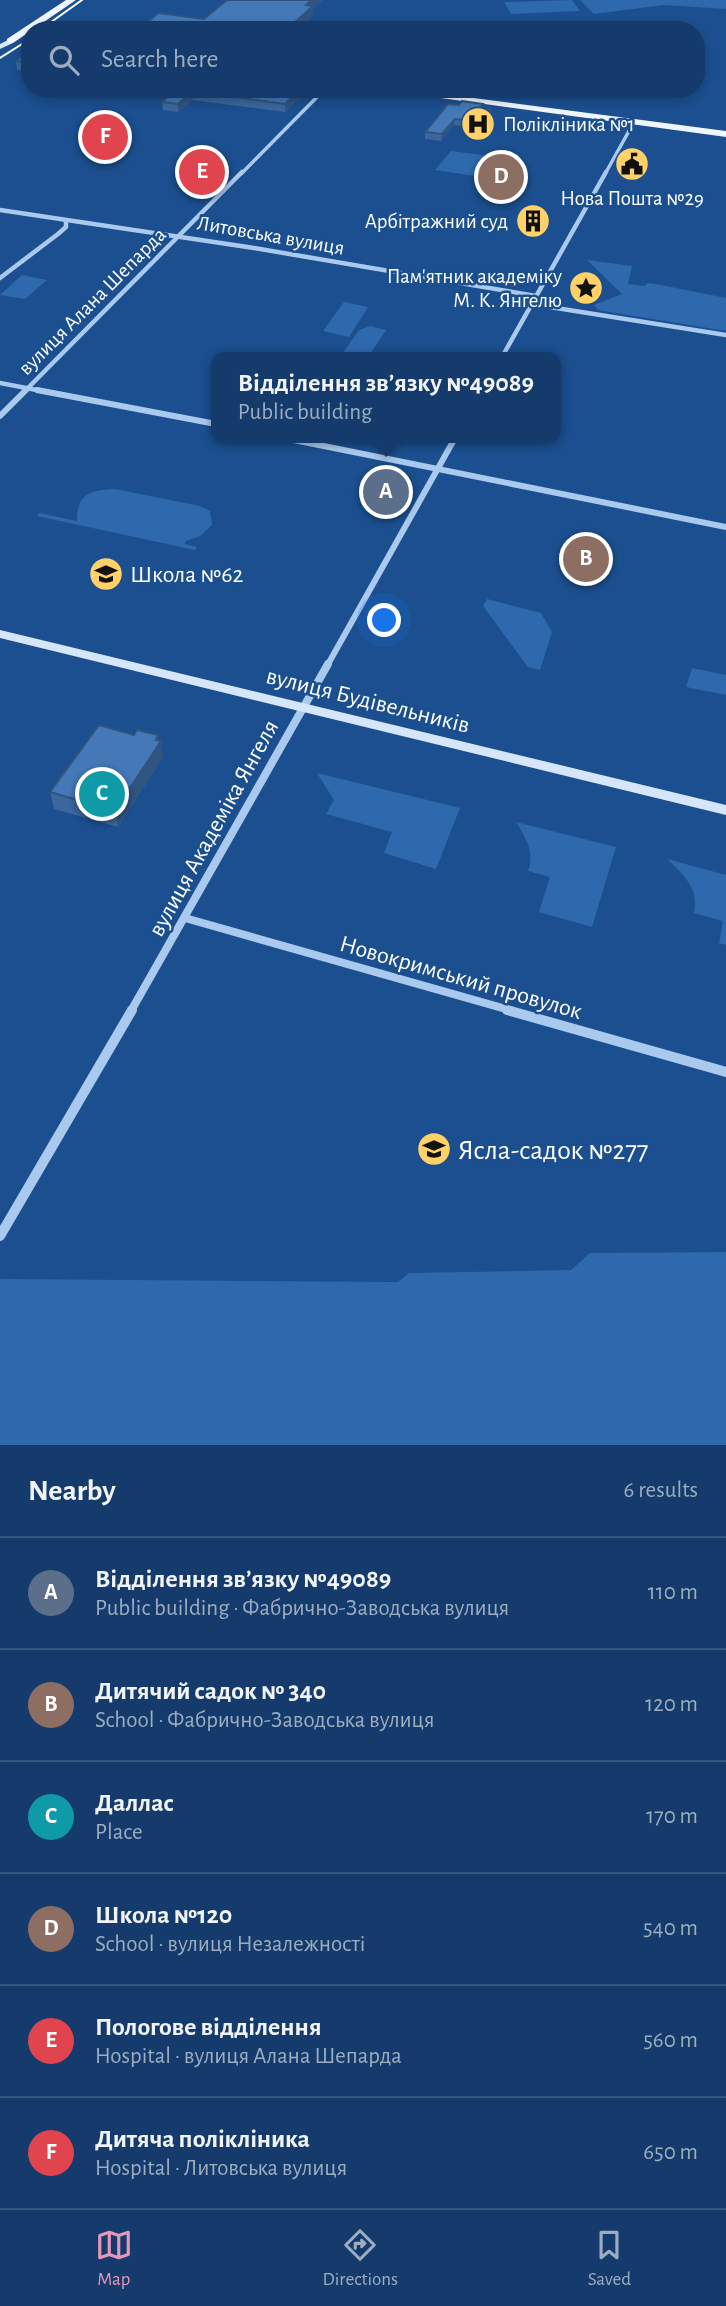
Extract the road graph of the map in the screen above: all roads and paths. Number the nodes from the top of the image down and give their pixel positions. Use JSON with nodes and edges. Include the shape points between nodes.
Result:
{"nodes":[{"id":1,"x":72,"y":0,"type":"edge"},
{"id":2,"x":40,"y":21,"type":"edge"},
{"id":3,"x":21,"y":34,"type":"edge"},
{"id":4,"x":10,"y":41,"type":"junction"},
{"id":5,"x":21,"y":42,"type":"edge"},
{"id":6,"x":0,"y":47,"type":"edge"},
{"id":7,"x":316,"y":98,"type":"edge"},
{"id":8,"x":449,"y":98,"type":"edge"},
{"id":9,"x":634,"y":122,"type":"junction"},
{"id":10,"x":726,"y":134,"type":"edge"},
{"id":11,"x":0,"y":210,"type":"edge"},
{"id":12,"x":66,"y":221,"type":"junction"},
{"id":13,"x":179,"y":236,"type":"junction"},
{"id":14,"x":0,"y":278,"type":"edge"},
{"id":15,"x":536,"y":296,"type":"junction"},
{"id":16,"x":531,"y":304,"type":"junction"},
{"id":17,"x":726,"y":335,"type":"edge"},
{"id":18,"x":505,"y":352,"type":"edge"},
{"id":19,"x":0,"y":383,"type":"edge"},
{"id":20,"x":27,"y":388,"type":"junction"},
{"id":21,"x":0,"y":416,"type":"edge"},
{"id":22,"x":211,"y":423,"type":"edge"},
{"id":23,"x":311,"y":443,"type":"edge"},
{"id":24,"x":452,"y":443,"type":"edge"},
{"id":25,"x":439,"y":470,"type":"junction"},
{"id":26,"x":726,"y":527,"type":"edge"},
{"id":27,"x":0,"y":634,"type":"edge"},
{"id":28,"x":303,"y":707,"type":"junction"},
{"id":29,"x":726,"y":810,"type":"edge"},
{"id":30,"x":185,"y":918,"type":"junction"},
{"id":31,"x":726,"y":1072,"type":"edge"},
{"id":32,"x":0,"y":1236,"type":"edge"}],
"edges":[{"from":1,"to":2,"type":"main road"},
{"from":3,"to":4,"type":"main road"},
{"from":4,"to":5,"type":"main road"},
{"from":4,"to":6,"type":"street"},
{"from":7,"to":13,"type":"street","name":"вулиця Алана Шепарда"},
{"from":8,"to":9,"type":"main road"},
{"from":9,"to":10,"type":"main road"},
{"from":9,"to":15,"type":"street"},
{"from":11,"to":12,"type":"street","name":"Литовська вулиця"},
{"from":12,"to":13,"type":"street","name":"Литовська вулиця"},
{"from":12,"to":14,"type":"street","via":[[66,227],[42,250],[31,251]]},
{"from":13,"to":15,"type":"street","name":"Литовська вулиця"},
{"from":13,"to":20,"type":"street","name":"вулиця Алана Шепарда"},
{"from":15,"to":16,"type":"street"},
{"from":16,"to":17,"type":"street"},
{"from":16,"to":18,"type":"street"},
{"from":19,"to":20,"type":"street"},
{"from":20,"to":21,"type":"street","name":"вулиця Алана Шепарда"},
{"from":20,"to":22,"type":"street"},
{"from":23,"to":25,"type":"street"},
{"from":24,"to":25,"type":"street","name":"вулиця Академіка Янгеля"},
{"from":25,"to":26,"type":"street"},
{"from":25,"to":28,"type":"street","name":"вулиця Академіка Янгеля"},
{"from":27,"to":28,"type":"street","name":"вулиця Будівельників"},
{"from":28,"to":29,"type":"street","name":"вулиця Будівельників"},
{"from":28,"to":30,"type":"street","name":"вулиця Академіка Янгеля"},
{"from":30,"to":31,"type":"street","name":"Новокримський провулок"},
{"from":30,"to":32,"type":"street","name":"вулиця Академіка Янгеля"}]}
